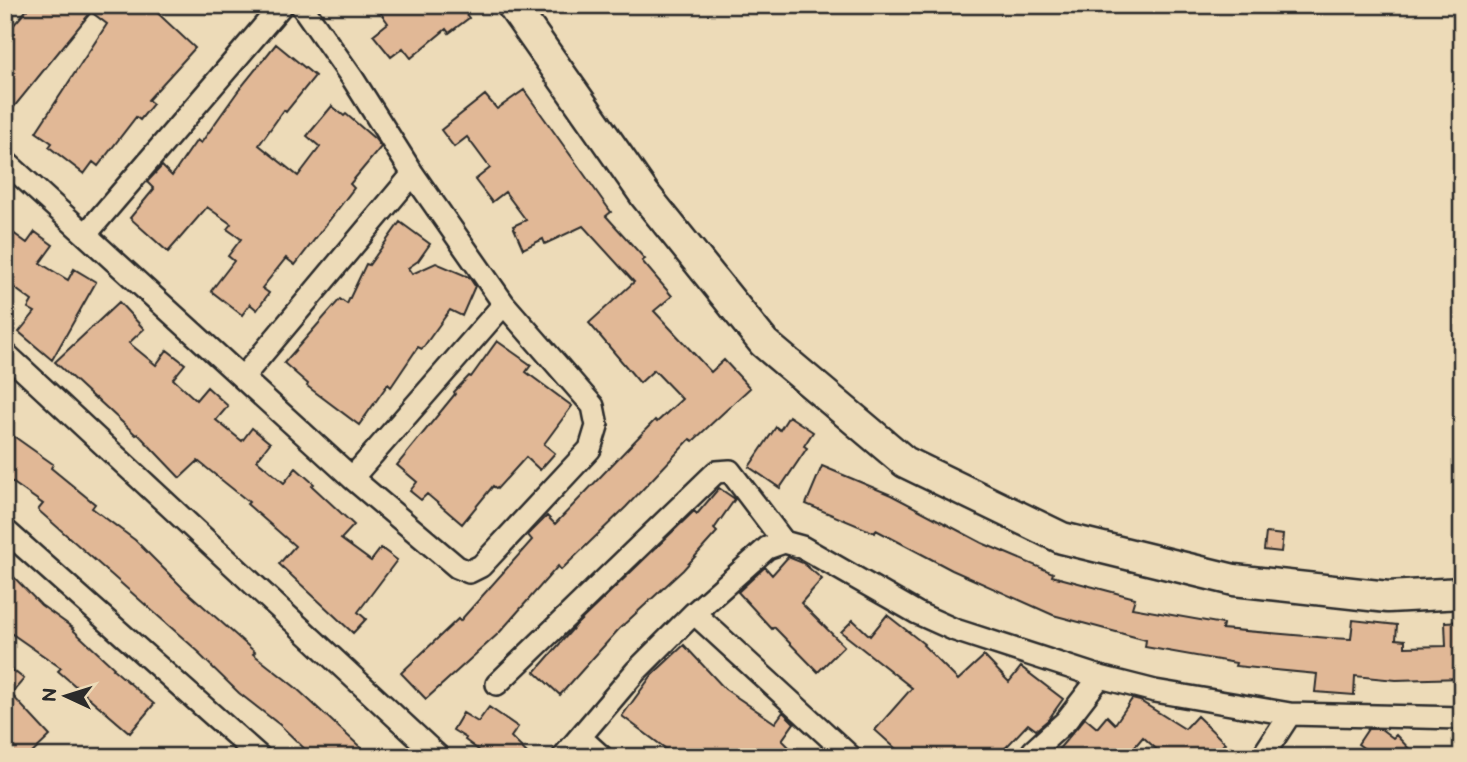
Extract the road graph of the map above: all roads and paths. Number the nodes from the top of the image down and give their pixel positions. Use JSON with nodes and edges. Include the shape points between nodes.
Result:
{"nodes":[{"id":1,"x":282,"y":5,"type":"edge"},
{"id":2,"x":301,"y":5,"type":"edge"},
{"id":3,"x":512,"y":5,"type":"edge"},
{"id":4,"x":5,"y":161,"type":"edge"},
{"id":5,"x":413,"y":174,"type":"junction"},
{"id":6,"x":86,"y":234,"type":"junction"},
{"id":7,"x":504,"y":304,"type":"junction"},
{"id":8,"x":5,"y":353,"type":"edge"},
{"id":9,"x":243,"y":377,"type":"junction"},
{"id":10,"x":352,"y":478,"type":"junction"},
{"id":11,"x":5,"y":530,"type":"edge"},
{"id":12,"x":784,"y":542,"type":"junction"},
{"id":13,"x":1462,"y":593,"type":"edge"},
{"id":14,"x":694,"y":613,"type":"junction"},
{"id":15,"x":1100,"y":677,"type":"junction"},
{"id":16,"x":497,"y":684,"type":"dead end"},
{"id":17,"x":1290,"y":714,"type":"junction"},
{"id":18,"x":1462,"y":718,"type":"edge"},
{"id":19,"x":581,"y":738,"type":"junction"},
{"id":20,"x":1034,"y":751,"type":"dead end"},
{"id":21,"x":260,"y":757,"type":"edge"},
{"id":22,"x":439,"y":757,"type":"edge"},
{"id":23,"x":563,"y":757,"type":"edge"},
{"id":24,"x":602,"y":757,"type":"edge"},
{"id":25,"x":851,"y":757,"type":"edge"},
{"id":26,"x":1262,"y":757,"type":"edge"}],
"edges":[{"from":1,"to":6,"type":"street"},
{"from":2,"to":5,"type":"street"},
{"from":3,"to":13,"type":"street","via":[[645,195],[764,343],[905,462],[1062,538],[1234,580],[1388,597]]},
{"from":4,"to":6,"type":"street"},
{"from":5,"to":7,"type":"street"},
{"from":5,"to":9,"type":"street"},
{"from":6,"to":9,"type":"street"},
{"from":7,"to":10,"type":"street"},
{"from":7,"to":10,"type":"street","via":[[593,406],[597,426],[590,449],[481,566],[469,572],[457,567]]},
{"from":8,"to":22,"type":"street"},
{"from":9,"to":10,"type":"street"},
{"from":11,"to":21,"type":"street"},
{"from":12,"to":14,"type":"street","via":[[767,548]]},
{"from":12,"to":15,"type":"street","via":[[802,547],[955,630]]},
{"from":12,"to":16,"type":"street","via":[[730,471],[716,472]]},
{"from":14,"to":19,"type":"street","via":[[636,671]]},
{"from":14,"to":25,"type":"street"},
{"from":15,"to":17,"type":"street"},
{"from":15,"to":20,"type":"street","via":[[1066,721]]},
{"from":17,"to":18,"type":"street"},
{"from":17,"to":26,"type":"street"},
{"from":19,"to":23,"type":"street"},
{"from":19,"to":24,"type":"street"}]}
